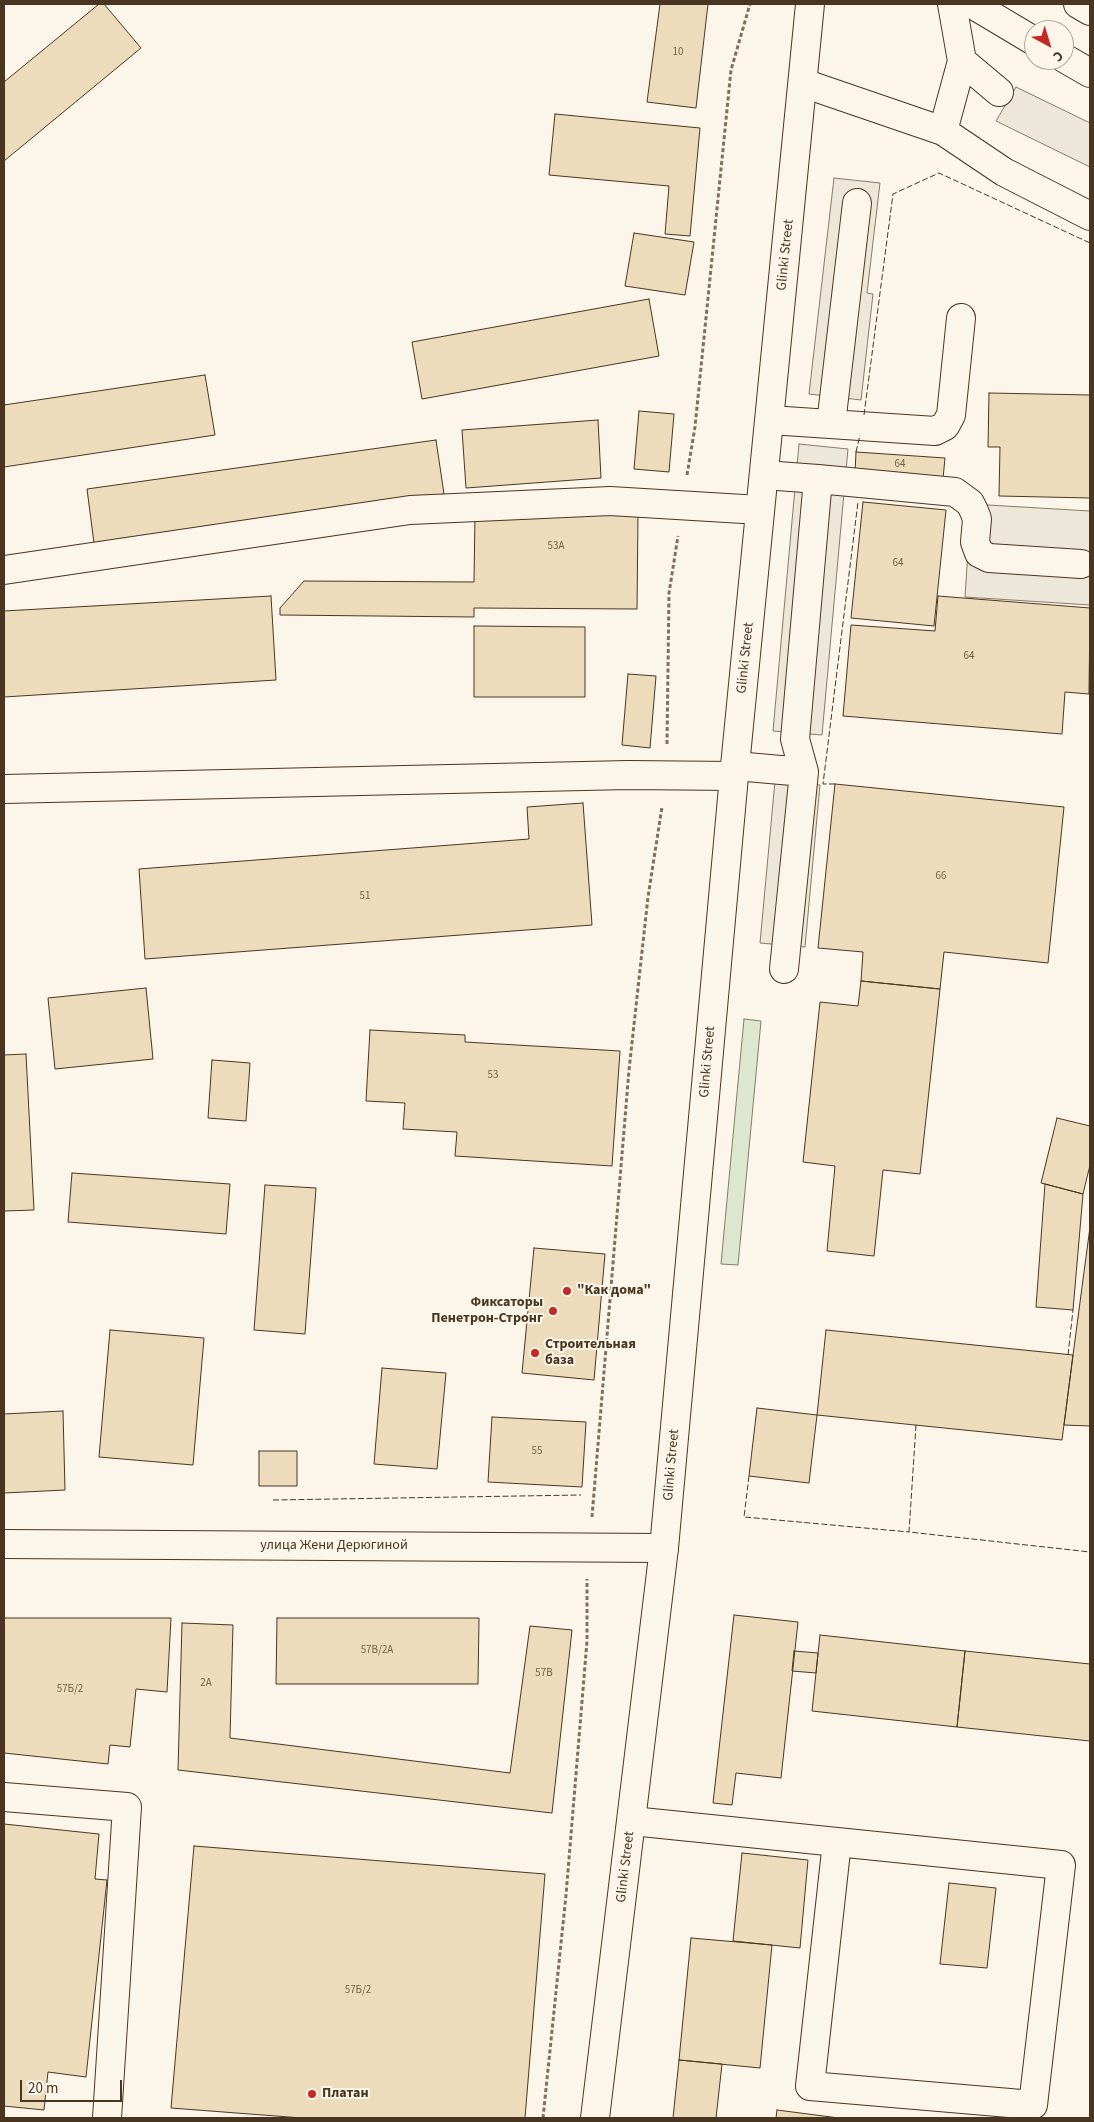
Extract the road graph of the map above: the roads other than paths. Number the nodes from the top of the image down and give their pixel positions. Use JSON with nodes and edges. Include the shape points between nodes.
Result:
{"nodes":[{"id":1,"x":810,"y":4,"type":"edge"},
{"id":2,"x":952,"y":4,"type":"edge"},
{"id":3,"x":972,"y":4,"type":"edge"},
{"id":4,"x":1078,"y":4,"type":"edge"},
{"id":5,"x":1090,"y":11,"type":"edge"},
{"id":6,"x":1024,"y":35,"type":"edge"},
{"id":7,"x":962,"y":61,"type":"junction"},
{"id":8,"x":1074,"y":64,"type":"edge"},
{"id":9,"x":1090,"y":73,"type":"edge"},
{"id":10,"x":803,"y":83,"type":"junction"},
{"id":11,"x":999,"y":92,"type":"dead end"},
{"id":12,"x":943,"y":131,"type":"junction"},
{"id":13,"x":857,"y":203,"type":"dead end"},
{"id":14,"x":1090,"y":216,"type":"edge"},
{"id":15,"x":961,"y":318,"type":"dead end"},
{"id":16,"x":770,"y":420,"type":"junction"},
{"id":17,"x":831,"y":424,"type":"junction"},
{"id":18,"x":764,"y":475,"type":"junction"},
{"id":19,"x":818,"y":479,"type":"junction"},
{"id":20,"x":760,"y":510,"type":"junction"},
{"id":21,"x":1081,"y":564,"type":"dead end"},
{"id":22,"x":4,"y":570,"type":"edge"},
{"id":23,"x":734,"y":771,"type":"junction"},
{"id":24,"x":804,"y":772,"type":"junction"},
{"id":25,"x":4,"y":789,"type":"edge"},
{"id":26,"x":784,"y":969,"type":"dead end"},
{"id":27,"x":4,"y":1544,"type":"edge"},
{"id":28,"x":664,"y":1548,"type":"junction"},
{"id":29,"x":4,"y":1797,"type":"edge"},
{"id":30,"x":632,"y":1820,"type":"junction"},
{"id":31,"x":836,"y":1842,"type":"junction"},
{"id":32,"x":107,"y":2118,"type":"edge"},
{"id":33,"x":595,"y":2118,"type":"edge"}],
"edges":[{"from":1,"to":10,"type":"main road","name":"Glinki Street"},
{"from":2,"to":7,"type":"main road"},
{"from":3,"to":6,"type":"main road"},
{"from":4,"to":5,"type":"main road"},
{"from":7,"to":11,"type":"main road"},
{"from":7,"to":12,"type":"main road"},
{"from":8,"to":9,"type":"main road"},
{"from":10,"to":12,"type":"main road"},
{"from":10,"to":16,"type":"main road","name":"Glinki Street"},
{"from":12,"to":14,"type":"main road","via":[[1004,172]]},
{"from":13,"to":17,"type":"main road"},
{"from":15,"to":17,"type":"main road","via":[[951,415],[945,426],[934,431]]},
{"from":16,"to":17,"type":"main road"},
{"from":16,"to":18,"type":"main road","name":"Glinki Street"},
{"from":18,"to":19,"type":"main road"},
{"from":18,"to":20,"type":"main road","name":"Glinki Street"},
{"from":19,"to":21,"type":"main road","via":[[956,492],[970,503],[974,511],[979,553],[989,558]]},
{"from":19,"to":24,"type":"main road","via":[[795,739]]},
{"from":20,"to":22,"type":"main road","via":[[610,501],[410,510]]},
{"from":20,"to":23,"type":"main road","name":"Glinki Street"},
{"from":23,"to":24,"type":"main road"},
{"from":23,"to":25,"type":"main road"},
{"from":23,"to":28,"type":"main road","name":"Glinki Street"},
{"from":24,"to":26,"type":"main road"},
{"from":27,"to":28,"type":"main road","name":"улица Жени Дерюгиной"},
{"from":28,"to":30,"type":"main road","name":"Glinki Street"},
{"from":29,"to":32,"type":"main road","via":[[127,1807]]},
{"from":30,"to":31,"type":"main road"},
{"from":30,"to":33,"type":"main road","name":"Glinki Street"},
{"from":31,"to":31,"type":"main road","via":[[1061,1865],[1033,2105],[810,2086]]}]}
